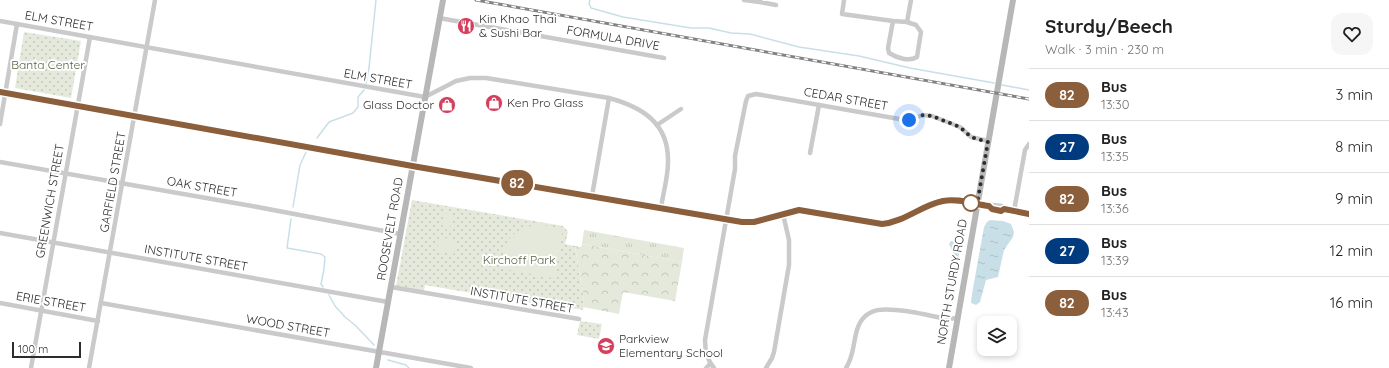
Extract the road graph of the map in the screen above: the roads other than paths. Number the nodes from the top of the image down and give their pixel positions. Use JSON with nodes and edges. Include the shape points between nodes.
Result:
{"nodes":[{"id":1,"x":155,"y":0,"type":"edge"},
{"id":2,"x":443,"y":0,"type":"edge"},
{"id":3,"x":744,"y":0,"type":"edge"},
{"id":4,"x":844,"y":0,"type":"edge"},
{"id":5,"x":911,"y":0,"type":"edge"},
{"id":6,"x":1013,"y":0,"type":"edge"},
{"id":7,"x":760,"y":1,"type":"edge"},
{"id":8,"x":776,"y":5,"type":"dead end"},
{"id":9,"x":439,"y":18,"type":"junction"},
{"id":10,"x":0,"y":21,"type":"edge"},
{"id":11,"x":893,"y":21,"type":"junction"},
{"id":12,"x":907,"y":22,"type":"junction"},
{"id":13,"x":18,"y":24,"type":"junction"},
{"id":14,"x":90,"y":37,"type":"junction"},
{"id":15,"x":147,"y":47,"type":"junction"},
{"id":16,"x":664,"y":58,"type":"dead end"},
{"id":17,"x":3,"y":93,"type":"edge"},
{"id":18,"x":425,"y":97,"type":"junction"},
{"id":19,"x":609,"y":98,"type":"junction"},
{"id":20,"x":78,"y":105,"type":"junction"},
{"id":21,"x":819,"y":105,"type":"junction"},
{"id":22,"x":681,"y":109,"type":"dead end"},
{"id":23,"x":135,"y":115,"type":"junction"},
{"id":24,"x":0,"y":124,"type":"edge"},
{"id":25,"x":657,"y":125,"type":"junction"},
{"id":26,"x":988,"y":142,"type":"junction"},
{"id":27,"x":1028,"y":144,"type":"edge"},
{"id":28,"x":810,"y":153,"type":"dead end"},
{"id":29,"x":0,"y":162,"type":"edge"},
{"id":30,"x":413,"y":166,"type":"junction"},
{"id":31,"x":65,"y":174,"type":"junction"},
{"id":32,"x":123,"y":183,"type":"junction"},
{"id":33,"x":592,"y":196,"type":"junction"},
{"id":34,"x":977,"y":204,"type":"junction"},
{"id":35,"x":661,"y":208,"type":"junction"},
{"id":36,"x":1014,"y":211,"type":"junction"},
{"id":37,"x":783,"y":214,"type":"junction"},
{"id":38,"x":1029,"y":214,"type":"edge"},
{"id":39,"x":727,"y":220,"type":"junction"},
{"id":40,"x":0,"y":233,"type":"edge"},
{"id":41,"x":400,"y":234,"type":"junction"},
{"id":42,"x":53,"y":243,"type":"junction"},
{"id":43,"x":110,"y":253,"type":"junction"},
{"id":44,"x":391,"y":287,"type":"junction"},
{"id":45,"x":388,"y":302,"type":"junction"},
{"id":46,"x":0,"y":303,"type":"edge"},
{"id":47,"x":101,"y":303,"type":"junction"},
{"id":48,"x":41,"y":310,"type":"junction"},
{"id":49,"x":957,"y":318,"type":"junction"},
{"id":50,"x":578,"y":319,"type":"dead end"},
{"id":51,"x":98,"y":321,"type":"junction"},
{"id":52,"x":379,"y":352,"type":"junction"},
{"id":53,"x":712,"y":366,"type":"edge"},
{"id":54,"x":31,"y":368,"type":"edge"},
{"id":55,"x":89,"y":368,"type":"edge"},
{"id":56,"x":376,"y":368,"type":"edge"},
{"id":57,"x":472,"y":368,"type":"edge"},
{"id":58,"x":706,"y":368,"type":"edge"},
{"id":59,"x":766,"y":368,"type":"edge"},
{"id":60,"x":846,"y":368,"type":"edge"},
{"id":61,"x":949,"y":368,"type":"edge"}],
"edges":[{"from":1,"to":15,"type":"street","name":"GARFIELD STREET"},
{"from":2,"to":9,"type":"street","name":"ROOSEVELT ROAD"},
{"from":3,"to":7,"type":"street"},
{"from":4,"to":11,"type":"street","via":[[842,14]]},
{"from":5,"to":12,"type":"street"},
{"from":6,"to":26,"type":"street","name":"NORTH STURDY ROAD"},
{"from":7,"to":8,"type":"street"},
{"from":9,"to":16,"type":"street","name":"FORMULA DRIVE"},
{"from":9,"to":18,"type":"street","name":"ROOSEVELT ROAD"},
{"from":10,"to":13,"type":"street","name":"ELM STREET"},
{"from":11,"to":12,"type":"street"},
{"from":11,"to":12,"type":"street","via":[[889,53],[913,60],[917,57],[922,32],[916,25]]},
{"from":13,"to":14,"type":"street","name":"ELM STREET"},
{"from":13,"to":17,"type":"street"},
{"from":14,"to":15,"type":"street","name":"ELM STREET"},
{"from":14,"to":20,"type":"street","name":"GREENWICH STREET"},
{"from":15,"to":18,"type":"street","name":"ELM STREET"},
{"from":15,"to":23,"type":"street","name":"GARFIELD STREET"},
{"from":17,"to":20,"type":"street"},
{"from":17,"to":24,"type":"street"},
{"from":18,"to":19,"type":"street","name":"ELM STREET","via":[[456,81],[486,78]]},
{"from":18,"to":30,"type":"street","name":"ROOSEVELT ROAD"},
{"from":19,"to":25,"type":"street","name":"ELM STREET","via":[[640,109]]},
{"from":19,"to":33,"type":"street"},
{"from":20,"to":23,"type":"street"},
{"from":20,"to":31,"type":"street","name":"GREENWICH STREET"},
{"from":21,"to":26,"type":"street","name":"CEDAR STREET","via":[[905,120],[929,115],[960,127],[971,137]]},
{"from":21,"to":28,"type":"street"},
{"from":21,"to":39,"type":"street","name":"CEDAR STREET","via":[[756,94],[748,96],[735,156]]},
{"from":22,"to":25,"type":"street"},
{"from":23,"to":30,"type":"street"},
{"from":23,"to":32,"type":"street","name":"GARFIELD STREET"},
{"from":25,"to":35,"type":"street","name":"ELM STREET","via":[[668,155]]},
{"from":26,"to":34,"type":"street","name":"NORTH STURDY ROAD"},
{"from":27,"to":36,"type":"street"},
{"from":29,"to":31,"type":"street","name":"OAK STREET"},
{"from":30,"to":33,"type":"street"},
{"from":30,"to":41,"type":"street","name":"ROOSEVELT ROAD"},
{"from":31,"to":32,"type":"street","name":"OAK STREET"},
{"from":31,"to":42,"type":"street","name":"GREENWICH STREET"},
{"from":32,"to":41,"type":"street","name":"OAK STREET"},
{"from":32,"to":43,"type":"street","name":"GARFIELD STREET"},
{"from":33,"to":35,"type":"street"},
{"from":34,"to":36,"type":"street","via":[[1002,206]]},
{"from":34,"to":37,"type":"street","via":[[942,201],[893,222],[882,224],[803,210]]},
{"from":34,"to":49,"type":"street","name":"NORTH STURDY ROAD"},
{"from":35,"to":39,"type":"street"},
{"from":36,"to":38,"type":"street"},
{"from":37,"to":39,"type":"street","via":[[754,222]]},
{"from":37,"to":59,"type":"street","via":[[789,240],[789,265],[774,352]]},
{"from":39,"to":53,"type":"street","via":[[705,340],[705,350]]},
{"from":40,"to":42,"type":"street","name":"INSTITUTE STREET"},
{"from":41,"to":44,"type":"street","name":"ROOSEVELT ROAD"},
{"from":42,"to":43,"type":"street","name":"INSTITUTE STREET"},
{"from":42,"to":48,"type":"street","name":"GREENWICH STREET"},
{"from":43,"to":45,"type":"street","name":"INSTITUTE STREET"},
{"from":43,"to":47,"type":"street","name":"GARFIELD STREET"},
{"from":44,"to":45,"type":"street","name":"ROOSEVELT ROAD"},
{"from":44,"to":50,"type":"street","name":"INSTITUTE STREET"},
{"from":45,"to":52,"type":"street","name":"ROOSEVELT ROAD"},
{"from":46,"to":48,"type":"street","name":"ERIE STREET"},
{"from":47,"to":51,"type":"street","name":"GARFIELD STREET"},
{"from":47,"to":52,"type":"street","name":"WOOD STREET"},
{"from":48,"to":51,"type":"street","name":"ERIE STREET"},
{"from":48,"to":54,"type":"street","name":"GREENWICH STREET"},
{"from":49,"to":60,"type":"street","via":[[948,319],[889,309],[875,311],[866,316],[859,325]]},
{"from":49,"to":61,"type":"street","name":"NORTH STURDY ROAD"},
{"from":51,"to":55,"type":"street","name":"GARFIELD STREET"},
{"from":52,"to":56,"type":"street","name":"ROOSEVELT ROAD"},
{"from":52,"to":57,"type":"street","name":"WOOD STREET"},
{"from":53,"to":58,"type":"street"}]}
